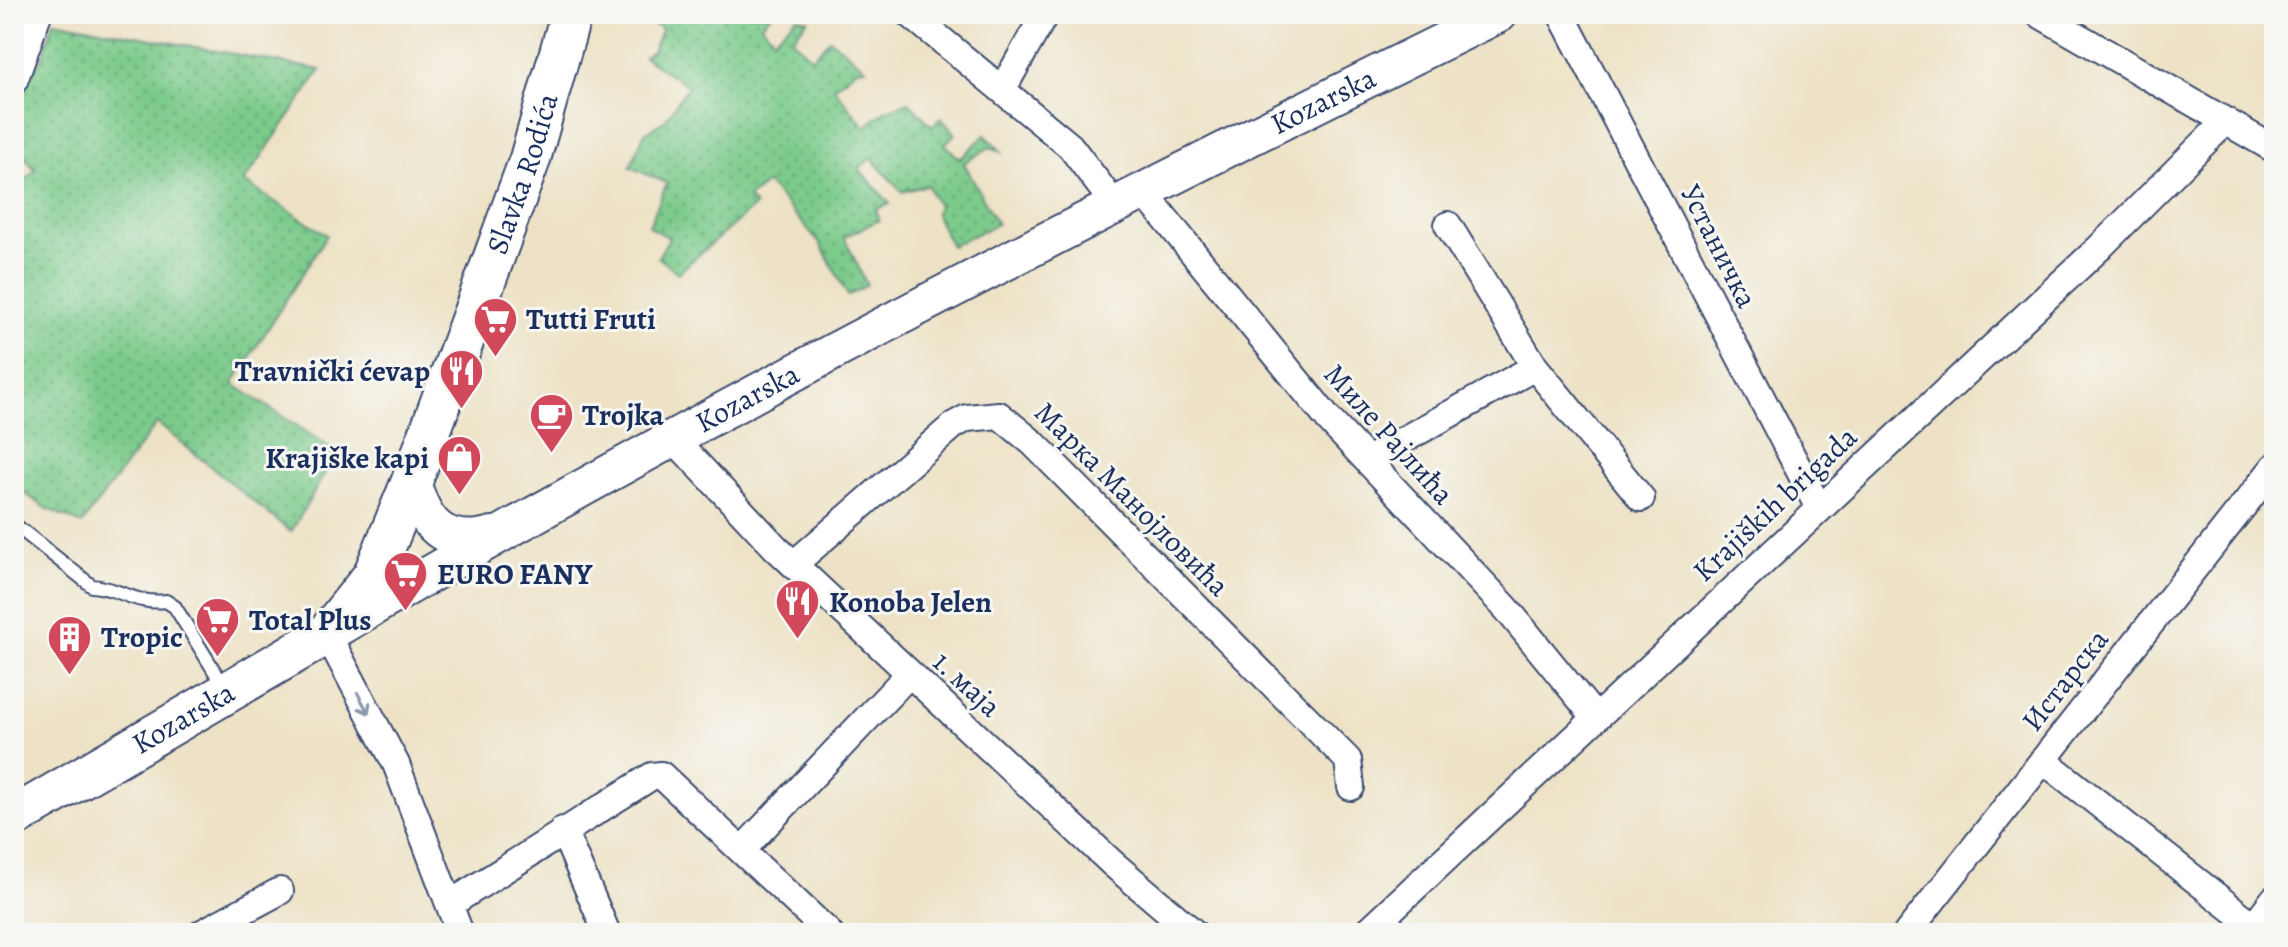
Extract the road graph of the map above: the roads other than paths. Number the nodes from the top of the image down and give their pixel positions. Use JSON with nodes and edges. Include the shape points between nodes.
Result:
{"nodes":[{"id":1,"x":38,"y":14,"type":"edge"},
{"id":2,"x":910,"y":14,"type":"edge"},
{"id":3,"x":1045,"y":14,"type":"edge"},
{"id":4,"x":1499,"y":14,"type":"edge"},
{"id":5,"x":1561,"y":14,"type":"edge"},
{"id":6,"x":2039,"y":14,"type":"edge"},
{"id":7,"x":569,"y":15,"type":"edge"},
{"id":8,"x":14,"y":81,"type":"edge"},
{"id":9,"x":1002,"y":90,"type":"junction"},
{"id":10,"x":2226,"y":121,"type":"junction"},
{"id":11,"x":2274,"y":149,"type":"edge"},
{"id":12,"x":1128,"y":197,"type":"junction"},
{"id":13,"x":1448,"y":225,"type":"dead end"},
{"id":14,"x":1535,"y":367,"type":"junction"},
{"id":15,"x":671,"y":436,"type":"junction"},
{"id":16,"x":1367,"y":460,"type":"junction"},
{"id":17,"x":2274,"y":467,"type":"edge"},
{"id":18,"x":412,"y":481,"type":"junction"},
{"id":19,"x":1641,"y":498,"type":"dead end"},
{"id":20,"x":1819,"y":508,"type":"junction"},
{"id":21,"x":14,"y":524,"type":"edge"},
{"id":22,"x":497,"y":533,"type":"junction"},
{"id":23,"x":794,"y":564,"type":"junction"},
{"id":24,"x":327,"y":634,"type":"junction"},
{"id":25,"x":909,"y":674,"type":"junction"},
{"id":26,"x":227,"y":692,"type":"junction"},
{"id":27,"x":1594,"y":716,"type":"junction"},
{"id":28,"x":2043,"y":760,"type":"junction"},
{"id":29,"x":1351,"y":787,"type":"dead end"},
{"id":30,"x":14,"y":817,"type":"edge"},
{"id":31,"x":563,"y":830,"type":"junction"},
{"id":32,"x":742,"y":850,"type":"junction"},
{"id":33,"x":280,"y":891,"type":"dead end"},
{"id":34,"x":2274,"y":899,"type":"edge"},
{"id":35,"x":450,"y":904,"type":"junction"},
{"id":36,"x":2254,"y":931,"type":"edge"},
{"id":37,"x":202,"y":933,"type":"edge"},
{"id":38,"x":460,"y":933,"type":"edge"},
{"id":39,"x":607,"y":933,"type":"edge"},
{"id":40,"x":829,"y":933,"type":"edge"},
{"id":41,"x":1194,"y":933,"type":"edge"},
{"id":42,"x":1366,"y":933,"type":"edge"},
{"id":43,"x":1907,"y":933,"type":"edge"}],
"edges":[{"from":1,"to":8,"type":"street"},
{"from":2,"to":9,"type":"street","name":"Миле Рајлића"},
{"from":3,"to":9,"type":"street"},
{"from":4,"to":12,"type":"street","name":"Kozarska"},
{"from":5,"to":20,"type":"street","name":"Устаничка"},
{"from":6,"to":10,"type":"street"},
{"from":7,"to":18,"type":"main road","name":"Slavka Rodića","via":[[530,159]]},
{"from":9,"to":12,"type":"street","name":"Миле Рајлића"},
{"from":10,"to":11,"type":"street"},
{"from":10,"to":20,"type":"street","name":"Krajiških brigada","via":[[2098,249]]},
{"from":12,"to":15,"type":"street","name":"Kozarska"},
{"from":12,"to":16,"type":"street","name":"Миле Рајлића"},
{"from":13,"to":14,"type":"street"},
{"from":14,"to":16,"type":"street"},
{"from":14,"to":19,"type":"street"},
{"from":15,"to":22,"type":"street","name":"Kozarska"},
{"from":15,"to":23,"type":"street","name":"1. маја"},
{"from":16,"to":27,"type":"street","name":"Миле Рајлића","via":[[1506,608]]},
{"from":17,"to":28,"type":"street","name":"Истарска"},
{"from":18,"to":22,"type":"street","via":[[422,512],[446,535],[474,540]]},
{"from":18,"to":24,"type":"main road","name":"Slavka Rodića","via":[[373,576]]},
{"from":20,"to":27,"type":"street","name":"Krajiških brigada"},
{"from":21,"to":26,"type":"lane","via":[[92,586],[175,607]]},
{"from":22,"to":24,"type":"street","name":"Kozarska"},
{"from":23,"to":25,"type":"street","name":"1. маја"},
{"from":23,"to":29,"type":"street","name":"Марка Манојловића","via":[[954,425],[967,418],[999,415],[1348,760]]},
{"from":24,"to":26,"type":"main road","name":"Kozarska"},
{"from":24,"to":35,"type":"street","one_way":true,"via":[[396,764]]},
{"from":25,"to":32,"type":"street"},
{"from":25,"to":41,"type":"street","name":"1. маја"},
{"from":26,"to":30,"type":"main road","name":"Kozarska"},
{"from":27,"to":42,"type":"street","name":"Krajiških brigada"},
{"from":28,"to":36,"type":"street"},
{"from":28,"to":43,"type":"street","name":"Истарска"},
{"from":31,"to":32,"type":"street","via":[[661,775]]},
{"from":31,"to":35,"type":"street"},
{"from":31,"to":39,"type":"street"},
{"from":32,"to":40,"type":"street"},
{"from":33,"to":37,"type":"street"},
{"from":34,"to":36,"type":"street"},
{"from":35,"to":38,"type":"street"}]}
